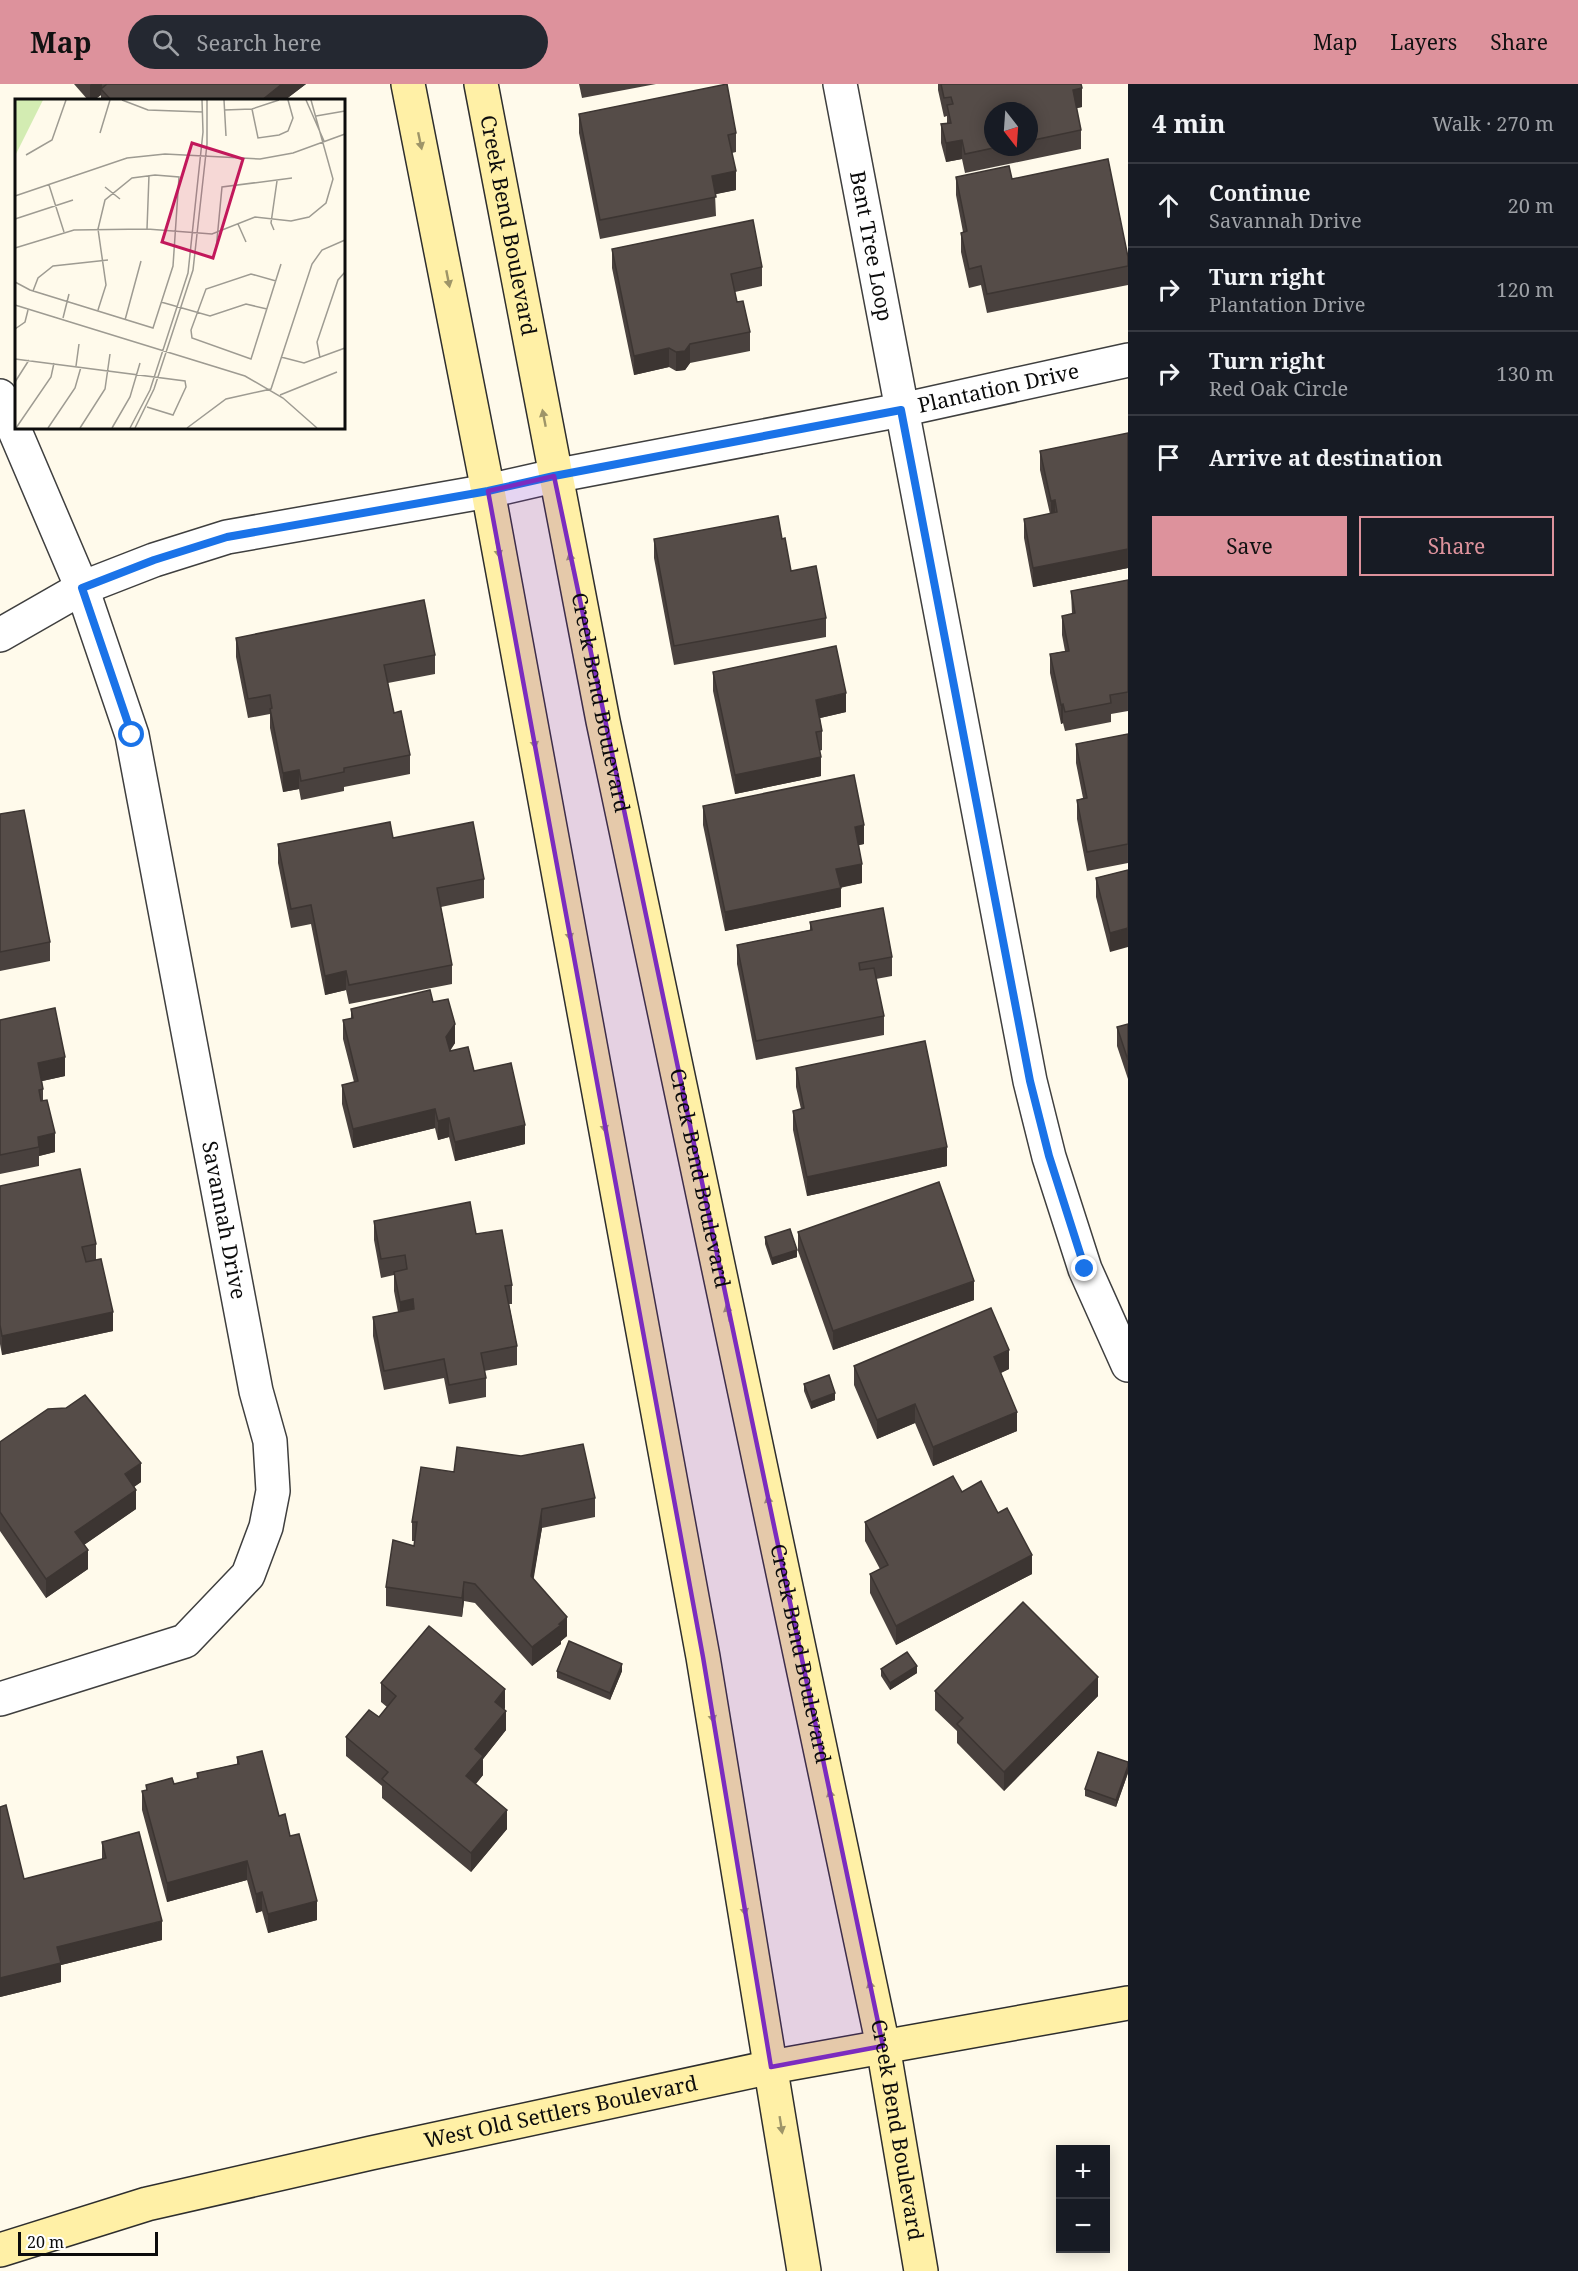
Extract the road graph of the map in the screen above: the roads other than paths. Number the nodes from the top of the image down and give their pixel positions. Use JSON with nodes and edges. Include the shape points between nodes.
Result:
{"nodes":[{"id":1,"x":408,"y":84,"type":"edge"},
{"id":2,"x":481,"y":84,"type":"edge"},
{"id":3,"x":840,"y":84,"type":"edge"},
{"id":4,"x":1128,"y":360,"type":"edge"},
{"id":5,"x":0,"y":396,"type":"edge"},
{"id":6,"x":901,"y":410,"type":"junction"},
{"id":7,"x":554,"y":476,"type":"junction"},
{"id":8,"x":488,"y":491,"type":"junction"},
{"id":9,"x":82,"y":588,"type":"junction"},
{"id":10,"x":0,"y":635,"type":"edge"},
{"id":11,"x":1128,"y":1365,"type":"edge"},
{"id":12,"x":0,"y":1699,"type":"edge"},
{"id":13,"x":1128,"y":2003,"type":"edge"},
{"id":14,"x":883,"y":2046,"type":"junction"},
{"id":15,"x":771,"y":2067,"type":"junction"},
{"id":16,"x":0,"y":2250,"type":"edge"},
{"id":17,"x":804,"y":2271,"type":"edge"},
{"id":18,"x":921,"y":2271,"type":"edge"}],
"edges":[{"from":1,"to":8,"type":"street","one_way":true},
{"from":7,"to":2,"type":"street","name":"Creek Bend Boulevard","one_way":true},
{"from":3,"to":6,"type":"street","name":"Bent Tree Loop"},
{"from":4,"to":6,"type":"street","name":"Plantation Drive"},
{"from":5,"to":9,"type":"street","name":"Savannah Drive"},
{"from":6,"to":7,"type":"street","name":"Plantation Drive"},
{"from":6,"to":11,"type":"street","name":"Bent Tree Loop","via":[[1030,1081],[1085,1269]]},
{"from":7,"to":8,"type":"street","name":"Plantation Drive"},
{"from":14,"to":7,"type":"street","name":"Creek Bend Boulevard","one_way":true},
{"from":8,"to":9,"type":"street","name":"Plantation Drive","via":[[227,537]]},
{"from":8,"to":15,"type":"street","one_way":true,"via":[[700,1645]]},
{"from":9,"to":10,"type":"street","name":"Plantation Drive"},
{"from":9,"to":12,"type":"street","name":"Savannah Drive","via":[[132,735],[256,1392],[270,1441],[273,1491],[266,1527],[248,1575],[185,1641]]},
{"from":13,"to":14,"type":"street","name":"West Old Settlers Boulevard"},
{"from":14,"to":15,"type":"street","name":"West Old Settlers Boulevard"},
{"from":14,"to":18,"type":"street","name":"Creek Bend Boulevard"},
{"from":15,"to":16,"type":"street","name":"West Old Settlers Boulevard","via":[[147,2204]]},
{"from":15,"to":17,"type":"street","one_way":true}]}
